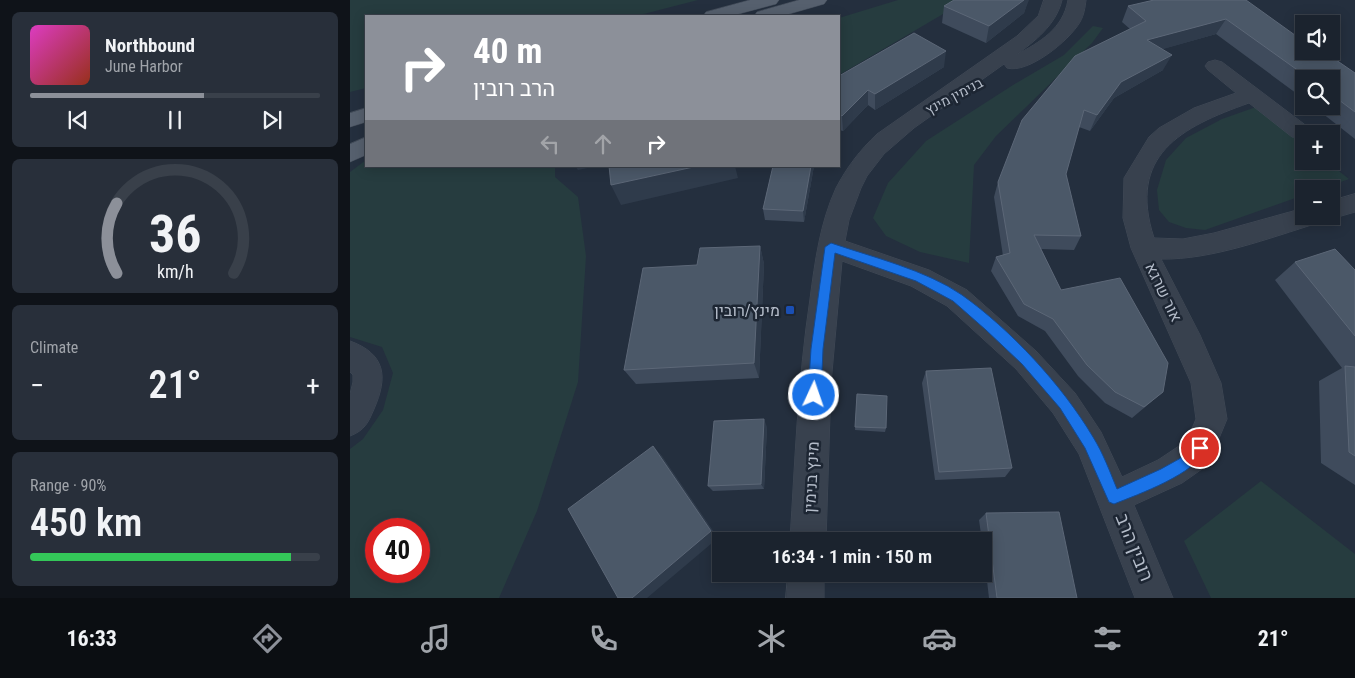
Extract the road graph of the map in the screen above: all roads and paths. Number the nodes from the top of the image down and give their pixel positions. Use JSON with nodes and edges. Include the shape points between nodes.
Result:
{"nodes":[{"id":1,"x":770,"y":0,"type":"edge"},
{"id":2,"x":818,"y":0,"type":"edge"},
{"id":3,"x":1053,"y":0,"type":"edge"},
{"id":4,"x":1077,"y":0,"type":"edge"},
{"id":5,"x":716,"y":15,"type":"edge"},
{"id":6,"x":766,"y":15,"type":"edge"},
{"id":7,"x":1215,"y":66,"type":"dead end"},
{"id":8,"x":1251,"y":95,"type":"junction"},
{"id":9,"x":365,"y":115,"type":"edge"},
{"id":10,"x":918,"y":116,"type":"junction"},
{"id":11,"x":350,"y":120,"type":"edge"},
{"id":12,"x":1295,"y":128,"type":"edge"},
{"id":13,"x":365,"y":134,"type":"edge"},
{"id":14,"x":350,"y":139,"type":"edge"},
{"id":15,"x":365,"y":146,"type":"edge"},
{"id":16,"x":350,"y":154,"type":"edge"},
{"id":17,"x":1355,"y":203,"type":"edge"},
{"id":18,"x":1340,"y":207,"type":"edge"},
{"id":19,"x":1295,"y":220,"type":"edge"},
{"id":20,"x":831,"y":247,"type":"junction"},
{"id":21,"x":1144,"y":248,"type":"junction"},
{"id":22,"x":350,"y":354,"type":"edge"},
{"id":23,"x":350,"y":421,"type":"edge"},
{"id":24,"x":1114,"y":497,"type":"junction"},
{"id":25,"x":808,"y":532,"type":"edge"},
{"id":26,"x":806,"y":582,"type":"edge"},
{"id":27,"x":805,"y":598,"type":"edge"},
{"id":28,"x":1154,"y":598,"type":"edge"}],
"edges":[{"from":1,"to":5,"type":"main road"},
{"from":2,"to":6,"type":"main road"},
{"from":3,"to":10,"type":"street","name":"בנימין מינץ","via":[[1042,24],[1024,40]]},
{"from":4,"to":10,"type":"street","name":"בנימין מינץ","via":[[1076,12],[1065,30],[1042,50]]},
{"from":7,"to":8,"type":"street"},
{"from":8,"to":12,"type":"street"},
{"from":8,"to":21,"type":"street","name":"אור שרגא","via":[[1178,127],[1158,141],[1145,158],[1137,178],[1133,208]]},
{"from":9,"to":11,"type":"main road"},
{"from":10,"to":20,"type":"street","name":"מינץ בנימין","via":[[867,158],[850,184]]},
{"from":13,"to":14,"type":"main road"},
{"from":15,"to":16,"type":"main road"},
{"from":17,"to":18,"type":"street"},
{"from":19,"to":21,"type":"street","via":[[1183,249]]},
{"from":20,"to":24,"type":"street","name":"רובין הרב","via":[[920,278],[957,298],[991,326],[1064,403],[1090,443]]},
{"from":20,"to":25,"type":"street","name":"מינץ בנימין","via":[[817,349]]},
{"from":21,"to":24,"type":"street","name":"אור שרגא","via":[[1202,370],[1210,402],[1210,427],[1200,448],[1183,464]]},
{"from":22,"to":23,"type":"street","via":[[362,362],[369,374],[368,390]]},
{"from":24,"to":28,"type":"street","name":"רובין הרב"},
{"from":26,"to":27,"type":"street"}]}
